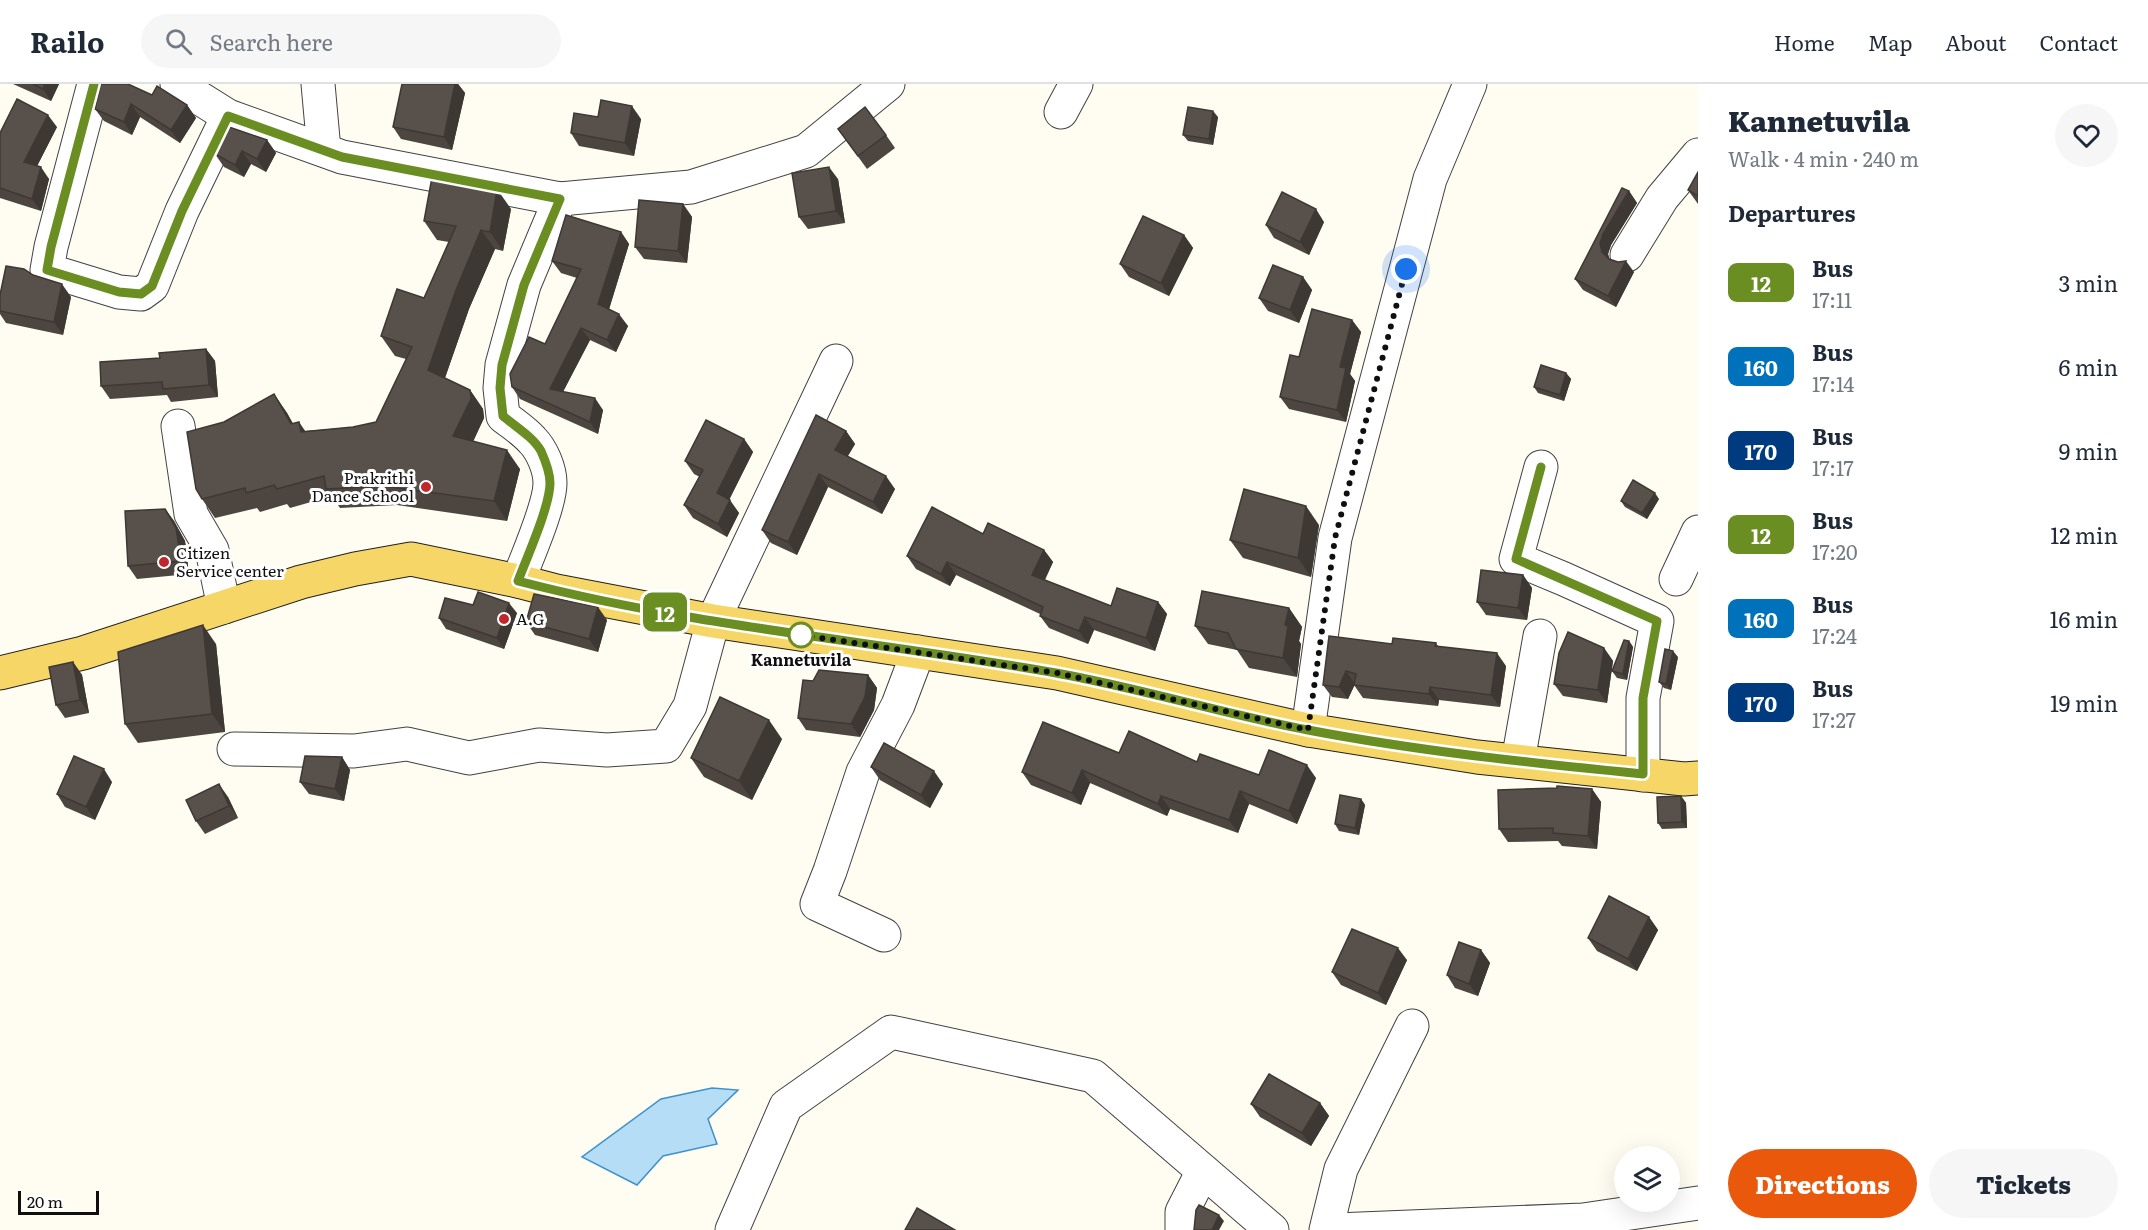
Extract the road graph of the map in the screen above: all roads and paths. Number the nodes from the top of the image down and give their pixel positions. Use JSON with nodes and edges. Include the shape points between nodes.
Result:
{"nodes":[{"id":1,"x":94,"y":84,"type":"edge"},
{"id":2,"x":177,"y":84,"type":"edge"},
{"id":3,"x":318,"y":84,"type":"edge"},
{"id":4,"x":888,"y":84,"type":"edge"},
{"id":5,"x":1076,"y":84,"type":"edge"},
{"id":6,"x":1470,"y":84,"type":"edge"},
{"id":7,"x":1061,"y":112,"type":"dead end"},
{"id":8,"x":228,"y":116,"type":"junction"},
{"id":9,"x":324,"y":150,"type":"junction"},
{"id":10,"x":1698,"y":155,"type":"edge"},
{"id":11,"x":560,"y":199,"type":"junction"},
{"id":12,"x":1627,"y":255,"type":"dead end"},
{"id":13,"x":836,"y":361,"type":"dead end"},
{"id":14,"x":178,"y":426,"type":"dead end"},
{"id":15,"x":1541,"y":467,"type":"dead end"},
{"id":16,"x":1698,"y":532,"type":"edge"},
{"id":17,"x":1676,"y":579,"type":"dead end"},
{"id":18,"x":518,"y":581,"type":"junction"},
{"id":19,"x":224,"y":607,"type":"junction"},
{"id":20,"x":713,"y":621,"type":"junction"},
{"id":21,"x":1540,"y":636,"type":"dead end"},
{"id":22,"x":918,"y":652,"type":"junction"},
{"id":23,"x":0,"y":672,"type":"edge"},
{"id":24,"x":1308,"y":730,"type":"junction"},
{"id":25,"x":234,"y":749,"type":"dead end"},
{"id":26,"x":1518,"y":761,"type":"junction"},
{"id":27,"x":1643,"y":774,"type":"junction"},
{"id":28,"x":1698,"y":778,"type":"edge"},
{"id":29,"x":884,"y":934,"type":"dead end"},
{"id":30,"x":1412,"y":1026,"type":"dead end"},
{"id":31,"x":1203,"y":1171,"type":"junction"},
{"id":32,"x":1698,"y":1203,"type":"edge"},
{"id":33,"x":1494,"y":1227,"type":"edge"},
{"id":34,"x":732,"y":1230,"type":"edge"},
{"id":35,"x":1182,"y":1230,"type":"edge"},
{"id":36,"x":1272,"y":1230,"type":"edge"},
{"id":37,"x":1326,"y":1230,"type":"edge"},
{"id":38,"x":1336,"y":1230,"type":"edge"},
{"id":39,"x":1355,"y":1230,"type":"edge"}],
"edges":[{"from":1,"to":8,"type":"street","via":[[47,270],[119,292],[141,294],[152,286],[182,211]]},
{"from":2,"to":8,"type":"street"},
{"from":3,"to":9,"type":"street"},
{"from":4,"to":11,"type":"street","via":[[806,151],[691,187]]},
{"from":5,"to":7,"type":"street"},
{"from":6,"to":24,"type":"street","via":[[1430,179],[1335,538]]},
{"from":8,"to":9,"type":"street"},
{"from":9,"to":11,"type":"street","via":[[342,157]]},
{"from":10,"to":12,"type":"street","via":[[1662,198]]},
{"from":11,"to":18,"type":"street","via":[[524,285],[502,365],[503,416],[532,440],[550,476],[546,504]]},
{"from":13,"to":20,"type":"street"},
{"from":14,"to":19,"type":"street","via":[[191,514],[212,550]]},
{"from":15,"to":27,"type":"street","via":[[1516,559],[1657,621],[1643,698]]},
{"from":16,"to":17,"type":"street"},
{"from":18,"to":19,"type":"main road","via":[[411,559],[355,568]]},
{"from":18,"to":20,"type":"main road"},
{"from":19,"to":23,"type":"main road","via":[[83,653]]},
{"from":20,"to":22,"type":"main road"},
{"from":20,"to":25,"type":"street","via":[[690,706],[666,746],[608,750],[538,745],[469,758],[407,744],[354,751]]},
{"from":21,"to":26,"type":"street"},
{"from":22,"to":24,"type":"main road","via":[[1057,673]]},
{"from":22,"to":29,"type":"street","via":[[898,705],[863,772],[817,904]]},
{"from":24,"to":26,"type":"main road"},
{"from":26,"to":27,"type":"main road"},
{"from":27,"to":28,"type":"main road"},
{"from":30,"to":37,"type":"street","via":[[1341,1169]]},
{"from":31,"to":34,"type":"street","via":[[1093,1076],[891,1032],[786,1106]]},
{"from":31,"to":35,"type":"street","via":[[1182,1212]]},
{"from":31,"to":36,"type":"street"},
{"from":32,"to":33,"type":"street","via":[[1583,1220]]},
{"from":33,"to":39,"type":"street"},
{"from":38,"to":39,"type":"street"}]}
